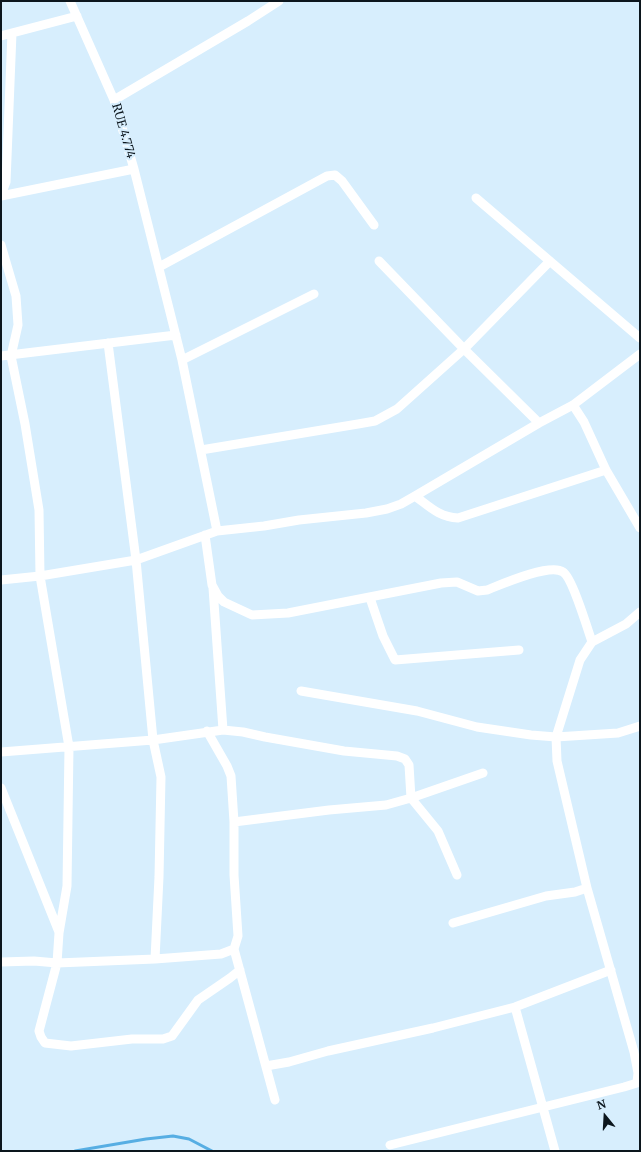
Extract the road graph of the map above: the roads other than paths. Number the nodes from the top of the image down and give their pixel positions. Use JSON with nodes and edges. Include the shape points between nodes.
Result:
{"nodes":[{"id":1,"x":70,"y":1,"type":"edge"},
{"id":2,"x":279,"y":1,"type":"edge"},
{"id":3,"x":77,"y":16,"type":"junction"},
{"id":4,"x":12,"y":33,"type":"junction"},
{"id":5,"x":1,"y":36,"type":"edge"},
{"id":6,"x":114,"y":100,"type":"junction"},
{"id":7,"x":134,"y":169,"type":"junction"},
{"id":8,"x":1,"y":196,"type":"edge"},
{"id":9,"x":476,"y":198,"type":"dead end"},
{"id":10,"x":374,"y":225,"type":"dead end"},
{"id":11,"x":1,"y":245,"type":"edge"},
{"id":12,"x":379,"y":261,"type":"dead end"},
{"id":13,"x":550,"y":261,"type":"junction"},
{"id":14,"x":159,"y":267,"type":"junction"},
{"id":15,"x":314,"y":294,"type":"dead end"},
{"id":16,"x":176,"y":335,"type":"junction"},
{"id":17,"x":640,"y":338,"type":"edge"},
{"id":18,"x":108,"y":343,"type":"junction"},
{"id":19,"x":464,"y":349,"type":"junction"},
{"id":20,"x":640,"y":354,"type":"edge"},
{"id":21,"x":1,"y":356,"type":"edge"},
{"id":22,"x":11,"y":356,"type":"junction"},
{"id":23,"x":182,"y":360,"type":"junction"},
{"id":24,"x":573,"y":406,"type":"junction"},
{"id":25,"x":539,"y":423,"type":"junction"},
{"id":26,"x":201,"y":450,"type":"junction"},
{"id":27,"x":606,"y":470,"type":"junction"},
{"id":28,"x":415,"y":496,"type":"junction"},
{"id":29,"x":640,"y":528,"type":"edge"},
{"id":30,"x":217,"y":531,"type":"junction"},
{"id":31,"x":205,"y":535,"type":"junction"},
{"id":32,"x":136,"y":560,"type":"junction"},
{"id":33,"x":40,"y":576,"type":"junction"},
{"id":34,"x":1,"y":580,"type":"edge"},
{"id":35,"x":212,"y":585,"type":"junction"},
{"id":36,"x":370,"y":598,"type":"junction"},
{"id":37,"x":640,"y":612,"type":"edge"},
{"id":38,"x":592,"y":642,"type":"junction"},
{"id":39,"x":519,"y":650,"type":"dead end"},
{"id":40,"x":301,"y":691,"type":"dead end"},
{"id":41,"x":640,"y":726,"type":"edge"},
{"id":42,"x":223,"y":730,"type":"junction"},
{"id":43,"x":208,"y":732,"type":"junction"},
{"id":44,"x":556,"y":737,"type":"junction"},
{"id":45,"x":153,"y":740,"type":"junction"},
{"id":46,"x":68,"y":748,"type":"junction"},
{"id":47,"x":1,"y":752,"type":"edge"},
{"id":48,"x":483,"y":773,"type":"dead end"},
{"id":49,"x":1,"y":788,"type":"edge"},
{"id":50,"x":411,"y":798,"type":"junction"},
{"id":51,"x":234,"y":822,"type":"junction"},
{"id":52,"x":457,"y":875,"type":"dead end"},
{"id":53,"x":587,"y":888,"type":"junction"},
{"id":54,"x":453,"y":923,"type":"dead end"},
{"id":55,"x":59,"y":933,"type":"junction"},
{"id":56,"x":234,"y":949,"type":"junction"},
{"id":57,"x":155,"y":959,"type":"junction"},
{"id":58,"x":1,"y":962,"type":"edge"},
{"id":59,"x":57,"y":962,"type":"junction"},
{"id":60,"x":240,"y":970,"type":"junction"},
{"id":61,"x":611,"y":970,"type":"junction"},
{"id":62,"x":515,"y":1007,"type":"junction"},
{"id":63,"x":266,"y":1066,"type":"junction"},
{"id":64,"x":275,"y":1100,"type":"dead end"},
{"id":65,"x":544,"y":1107,"type":"junction"},
{"id":66,"x":390,"y":1146,"type":"dead end"},
{"id":67,"x":555,"y":1151,"type":"edge"}],
"edges":[{"from":1,"to":3,"type":"street","name":"RUE 4.774"},
{"from":2,"to":6,"type":"street"},
{"from":3,"to":4,"type":"street"},
{"from":3,"to":6,"type":"street","name":"RUE 4.774"},
{"from":4,"to":5,"type":"street"},
{"from":4,"to":8,"type":"street","via":[[6,182]]},
{"from":6,"to":7,"type":"street","name":"RUE 4.774"},
{"from":7,"to":8,"type":"street"},
{"from":7,"to":14,"type":"street","name":"RUE 4.774"},
{"from":9,"to":13,"type":"street"},
{"from":10,"to":14,"type":"street","via":[[342,181],[335,176],[327,176]]},
{"from":11,"to":22,"type":"street","via":[[16,296],[18,315]]},
{"from":12,"to":19,"type":"street"},
{"from":13,"to":17,"type":"street"},
{"from":13,"to":19,"type":"street"},
{"from":14,"to":16,"type":"street","name":"RUE 4.774"},
{"from":15,"to":23,"type":"street"},
{"from":16,"to":18,"type":"street"},
{"from":16,"to":23,"type":"street","name":"RUE 4.774"},
{"from":18,"to":22,"type":"street"},
{"from":18,"to":32,"type":"street"},
{"from":19,"to":25,"type":"street"},
{"from":19,"to":26,"type":"street","via":[[397,409],[375,421]]},
{"from":20,"to":24,"type":"street"},
{"from":21,"to":22,"type":"street"},
{"from":22,"to":33,"type":"street","via":[[39,510]]},
{"from":23,"to":26,"type":"street","name":"RUE 4.774"},
{"from":24,"to":25,"type":"street"},
{"from":24,"to":27,"type":"street","via":[[584,422]]},
{"from":25,"to":28,"type":"street"},
{"from":26,"to":30,"type":"street","name":"RUE 4.774"},
{"from":27,"to":28,"type":"street","via":[[458,518],[440,515]]},
{"from":27,"to":29,"type":"street"},
{"from":28,"to":30,"type":"street","via":[[387,509],[366,513]]},
{"from":30,"to":31,"type":"street"},
{"from":31,"to":32,"type":"street"},
{"from":31,"to":35,"type":"street"},
{"from":32,"to":33,"type":"street"},
{"from":32,"to":45,"type":"street"},
{"from":33,"to":34,"type":"street"},
{"from":33,"to":46,"type":"street"},
{"from":35,"to":36,"type":"street","via":[[224,602],[252,615],[288,613]]},
{"from":35,"to":42,"type":"street"},
{"from":36,"to":38,"type":"street","via":[[441,583],[457,582],[478,591],[487,590],[543,570],[556,569],[565,572],[576,593]]},
{"from":36,"to":39,"type":"street","via":[[383,636],[395,660]]},
{"from":37,"to":38,"type":"street","via":[[626,624]]},
{"from":38,"to":44,"type":"street","via":[[580,660]]},
{"from":40,"to":44,"type":"street","via":[[417,711],[478,727]]},
{"from":41,"to":44,"type":"street","via":[[618,733]]},
{"from":42,"to":43,"type":"street"},
{"from":42,"to":50,"type":"street","via":[[397,756],[405,759],[409,765]]},
{"from":43,"to":45,"type":"street"},
{"from":43,"to":51,"type":"street","via":[[231,776]]},
{"from":44,"to":53,"type":"street","via":[[556,761]]},
{"from":45,"to":46,"type":"street"},
{"from":45,"to":57,"type":"street","via":[[161,777],[160,878]]},
{"from":46,"to":47,"type":"street"},
{"from":46,"to":55,"type":"street","via":[[67,886]]},
{"from":48,"to":50,"type":"street"},
{"from":49,"to":55,"type":"street"},
{"from":50,"to":51,"type":"street","via":[[386,805]]},
{"from":50,"to":52,"type":"street","via":[[438,831]]},
{"from":51,"to":56,"type":"street","via":[[238,936]]},
{"from":53,"to":54,"type":"street","via":[[546,896]]},
{"from":53,"to":61,"type":"street"},
{"from":55,"to":59,"type":"street"},
{"from":56,"to":57,"type":"street","via":[[221,954]]},
{"from":56,"to":60,"type":"street"},
{"from":57,"to":59,"type":"street"},
{"from":58,"to":59,"type":"street"},
{"from":59,"to":60,"type":"street","via":[[39,1031],[45,1043],[71,1046],[132,1039],[163,1039],[172,1036],[198,1000]]},
{"from":60,"to":63,"type":"street"},
{"from":61,"to":62,"type":"street"},
{"from":61,"to":65,"type":"street","via":[[634,1052],[637,1083]]},
{"from":62,"to":63,"type":"street"},
{"from":62,"to":65,"type":"street"},
{"from":63,"to":64,"type":"street"},
{"from":65,"to":66,"type":"street"},
{"from":65,"to":67,"type":"street"}]}
